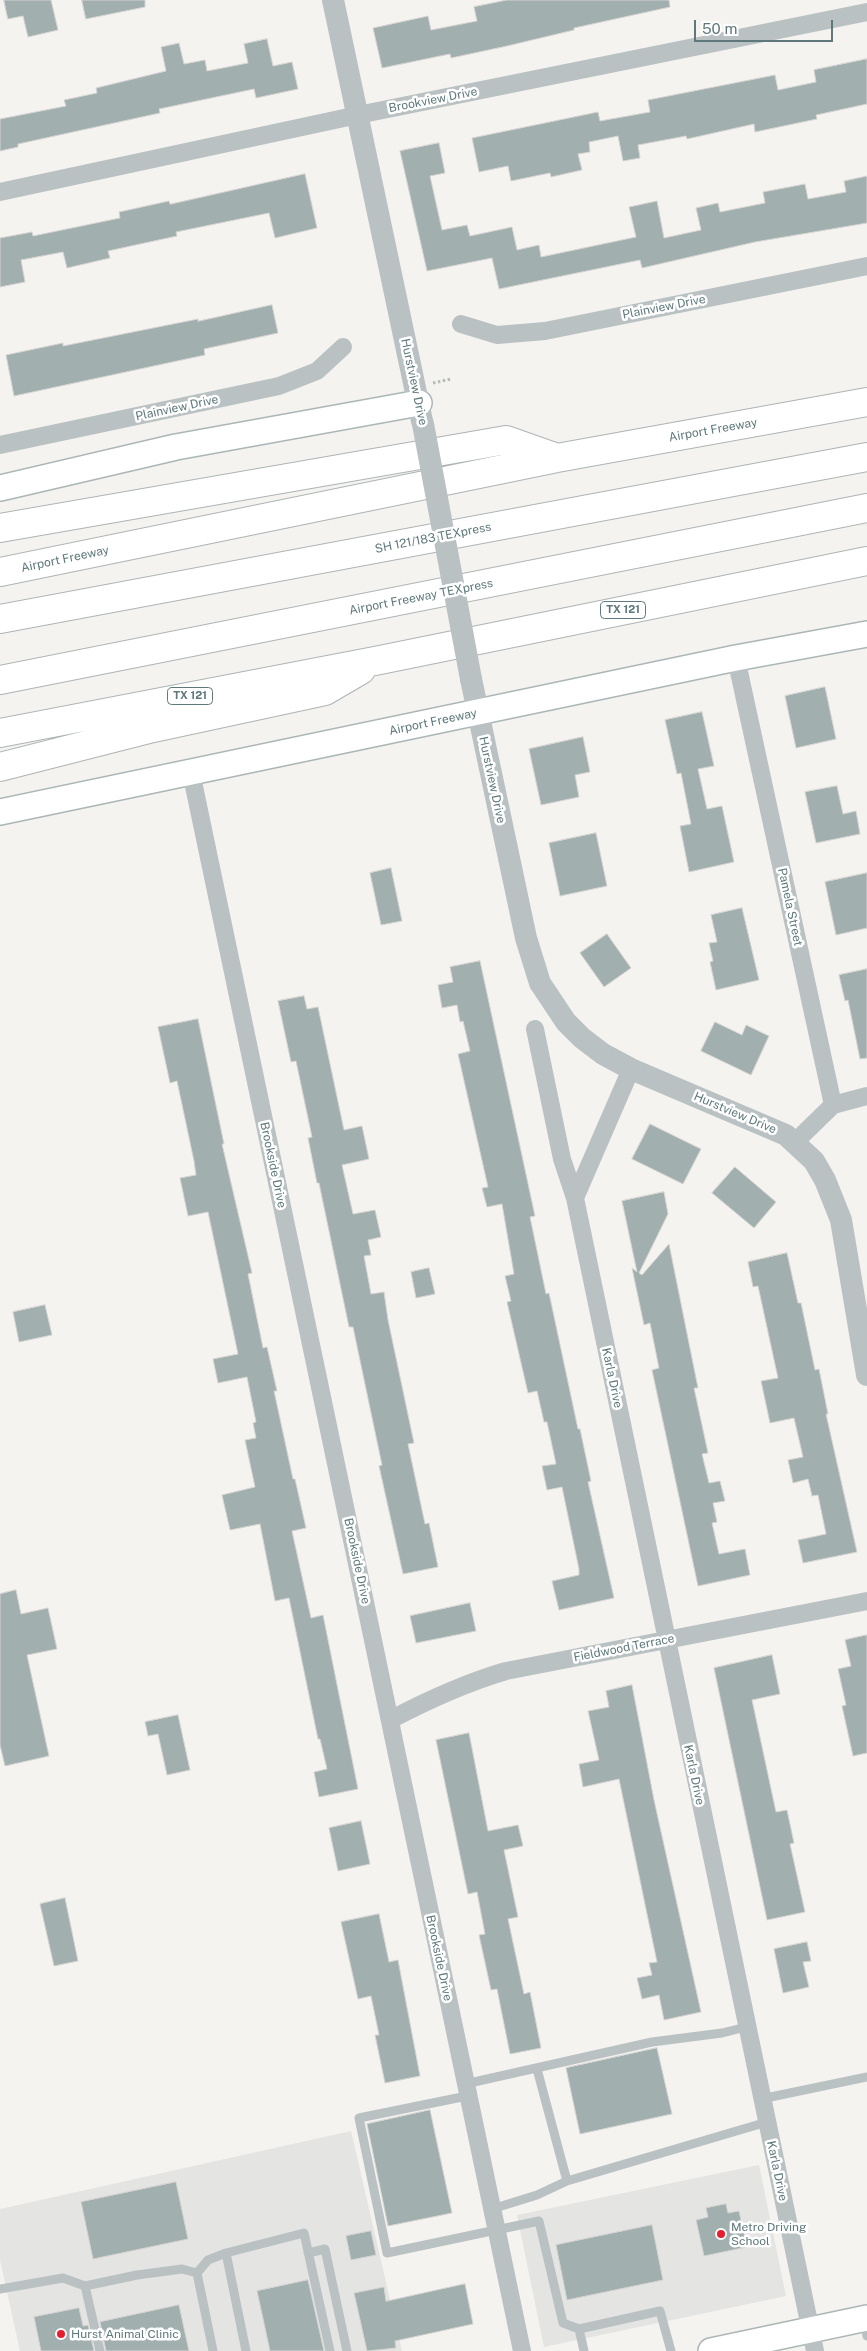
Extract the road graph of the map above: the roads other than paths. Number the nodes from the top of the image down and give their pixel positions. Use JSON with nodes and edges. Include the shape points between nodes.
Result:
{"nodes":[{"id":1,"x":333,"y":0,"type":"edge"},
{"id":2,"x":867,"y":12,"type":"edge"},
{"id":3,"x":358,"y":115,"type":"junction"},
{"id":4,"x":0,"y":192,"type":"edge"},
{"id":5,"x":867,"y":266,"type":"edge"},
{"id":6,"x":461,"y":324,"type":"dead end"},
{"id":7,"x":343,"y":347,"type":"dead end"},
{"id":8,"x":867,"y":402,"type":"edge"},
{"id":9,"x":421,"y":413,"type":"junction"},
{"id":10,"x":0,"y":445,"type":"edge"},
{"id":11,"x":867,"y":457,"type":"edge"},
{"id":12,"x":557,"y":458,"type":"junction"},
{"id":13,"x":0,"y":488,"type":"edge"},
{"id":14,"x":859,"y":513,"type":"edge"},
{"id":15,"x":0,"y":528,"type":"edge"},
{"id":16,"x":867,"y":561,"type":"edge"},
{"id":17,"x":0,"y":572,"type":"edge"},
{"id":18,"x":0,"y":619,"type":"edge"},
{"id":19,"x":867,"y":634,"type":"edge"},
{"id":20,"x":736,"y":658,"type":"junction"},
{"id":21,"x":380,"y":660,"type":"junction"},
{"id":22,"x":0,"y":680,"type":"edge"},
{"id":23,"x":478,"y":713,"type":"junction"},
{"id":24,"x":0,"y":733,"type":"edge"},
{"id":25,"x":0,"y":768,"type":"edge"},
{"id":26,"x":191,"y":772,"type":"junction"},
{"id":27,"x":0,"y":812,"type":"edge"},
{"id":28,"x":536,"y":1028,"type":"dead end"},
{"id":29,"x":631,"y":1069,"type":"junction"},
{"id":30,"x":867,"y":1096,"type":"edge"},
{"id":31,"x":833,"y":1105,"type":"junction"},
{"id":32,"x":795,"y":1142,"type":"junction"},
{"id":33,"x":575,"y":1198,"type":"junction"},
{"id":34,"x":865,"y":1351,"type":"edge"},
{"id":35,"x":867,"y":1374,"type":"edge"},
{"id":36,"x":867,"y":1601,"type":"edge"},
{"id":37,"x":666,"y":1639,"type":"junction"},
{"id":38,"x":390,"y":1720,"type":"junction"},
{"id":39,"x":746,"y":2027,"type":"junction"},
{"id":40,"x":537,"y":2069,"type":"junction"},
{"id":41,"x":867,"y":2077,"type":"edge"},
{"id":42,"x":466,"y":2090,"type":"junction"},
{"id":43,"x":762,"y":2099,"type":"junction"},
{"id":44,"x":766,"y":2122,"type":"junction"},
{"id":45,"x":567,"y":2181,"type":"junction"},
{"id":46,"x":492,"y":2209,"type":"junction"},
{"id":47,"x":496,"y":2230,"type":"junction"},
{"id":48,"x":226,"y":2253,"type":"junction"},
{"id":49,"x":308,"y":2253,"type":"junction"},
{"id":50,"x":197,"y":2273,"type":"junction"},
{"id":51,"x":86,"y":2286,"type":"junction"},
{"id":52,"x":0,"y":2289,"type":"edge"},
{"id":53,"x":866,"y":2324,"type":"edge"},
{"id":54,"x":579,"y":2328,"type":"junction"},
{"id":55,"x":813,"y":2340,"type":"edge"},
{"id":56,"x":754,"y":2347,"type":"edge"},
{"id":57,"x":100,"y":2351,"type":"edge"},
{"id":58,"x":213,"y":2351,"type":"edge"},
{"id":59,"x":246,"y":2351,"type":"edge"},
{"id":60,"x":330,"y":2351,"type":"edge"},
{"id":61,"x":347,"y":2351,"type":"edge"},
{"id":62,"x":522,"y":2351,"type":"edge"},
{"id":63,"x":584,"y":2351,"type":"edge"},
{"id":64,"x":671,"y":2351,"type":"edge"},
{"id":65,"x":711,"y":2351,"type":"edge"}],
"edges":[{"from":1,"to":3,"type":"street","name":"Hurstview Drive"},
{"from":2,"to":3,"type":"street","name":"Brookview Drive"},
{"from":3,"to":4,"type":"street","name":"Brookview Drive"},
{"from":3,"to":9,"type":"street","name":"Hurstview Drive"},
{"from":5,"to":6,"type":"street","name":"Plainview Drive","via":[[545,331],[497,335]]},
{"from":7,"to":10,"type":"street","name":"Plainview Drive","via":[[317,371],[280,386]]},
{"from":8,"to":12,"type":"highway","name":"Airport Freeway"},
{"from":9,"to":13,"type":"main road","via":[[176,447]]},
{"from":9,"to":23,"type":"street","name":"Hurstview Drive","bridge":true},
{"from":11,"to":18,"type":"highway","name":"SH 121/183 TEXpress"},
{"from":12,"to":15,"type":"highway","via":[[506,440]]},
{"from":12,"to":17,"type":"highway","name":"Airport Freeway"},
{"from":14,"to":22,"type":"highway","name":"Airport Freeway TEXpress"},
{"from":16,"to":21,"type":"highway","number":"TX 121"},
{"from":19,"to":20,"type":"main road","name":"Airport Freeway"},
{"from":20,"to":23,"type":"main road","name":"Airport Freeway"},
{"from":20,"to":31,"type":"street","name":"Pamela Street"},
{"from":21,"to":24,"type":"highway","number":"TX 121"},
{"from":21,"to":25,"type":"highway","via":[[325,691],[153,728]]},
{"from":23,"to":26,"type":"main road","name":"Airport Freeway"},
{"from":23,"to":29,"type":"street","name":"Hurstview Drive","via":[[526,938],[540,983],[566,1022],[582,1038],[602,1054]]},
{"from":26,"to":27,"type":"main road","name":"Airport Freeway"},
{"from":26,"to":38,"type":"street","name":"Brookside Drive"},
{"from":28,"to":33,"type":"street","name":"Karla Drive","via":[[562,1160]]},
{"from":29,"to":32,"type":"street","name":"Hurstview Drive","via":[[786,1135]]},
{"from":29,"to":33,"type":"street"},
{"from":30,"to":31,"type":"street"},
{"from":31,"to":32,"type":"street"},
{"from":32,"to":34,"type":"street","name":"Hurstview Drive","via":[[814,1161],[841,1220]]},
{"from":33,"to":37,"type":"street","name":"Karla Drive"},
{"from":34,"to":35,"type":"street","name":"Hurstview Drive"},
{"from":36,"to":37,"type":"street","name":"Fieldwood Terrace"},
{"from":37,"to":38,"type":"street","name":"Fieldwood Terrace","via":[[470,1681]]},
{"from":37,"to":39,"type":"street","name":"Karla Drive"},
{"from":38,"to":42,"type":"street","name":"Brookside Drive"},
{"from":39,"to":40,"type":"lane","via":[[652,2042]]},
{"from":39,"to":43,"type":"street","name":"Karla Drive"},
{"from":40,"to":42,"type":"lane"},
{"from":40,"to":45,"type":"lane"},
{"from":41,"to":43,"type":"lane"},
{"from":42,"to":46,"type":"street","name":"Brookside Drive"},
{"from":42,"to":47,"type":"lane","via":[[359,2118],[387,2253]]},
{"from":43,"to":44,"type":"street","name":"Karla Drive"},
{"from":44,"to":45,"type":"lane"},
{"from":44,"to":55,"type":"street","name":"Karla Drive"},
{"from":45,"to":46,"type":"lane"},
{"from":46,"to":47,"type":"street","name":"Brookside Drive"},
{"from":47,"to":54,"type":"lane","via":[[539,2221],[564,2323]]},
{"from":47,"to":62,"type":"street","name":"Brookside Drive"},
{"from":48,"to":49,"type":"lane","via":[[304,2233]]},
{"from":48,"to":50,"type":"lane","via":[[208,2260]]},
{"from":48,"to":59,"type":"lane"},
{"from":49,"to":60,"type":"lane"},
{"from":49,"to":61,"type":"lane","via":[[325,2249]]},
{"from":50,"to":51,"type":"lane","via":[[182,2268]]},
{"from":50,"to":58,"type":"lane"},
{"from":51,"to":52,"type":"lane","via":[[63,2278]]},
{"from":51,"to":57,"type":"lane"},
{"from":53,"to":55,"type":"main road"},
{"from":54,"to":63,"type":"lane"},
{"from":54,"to":64,"type":"lane","via":[[660,2311]]},
{"from":55,"to":56,"type":"main road"},
{"from":56,"to":65,"type":"main road"}]}
